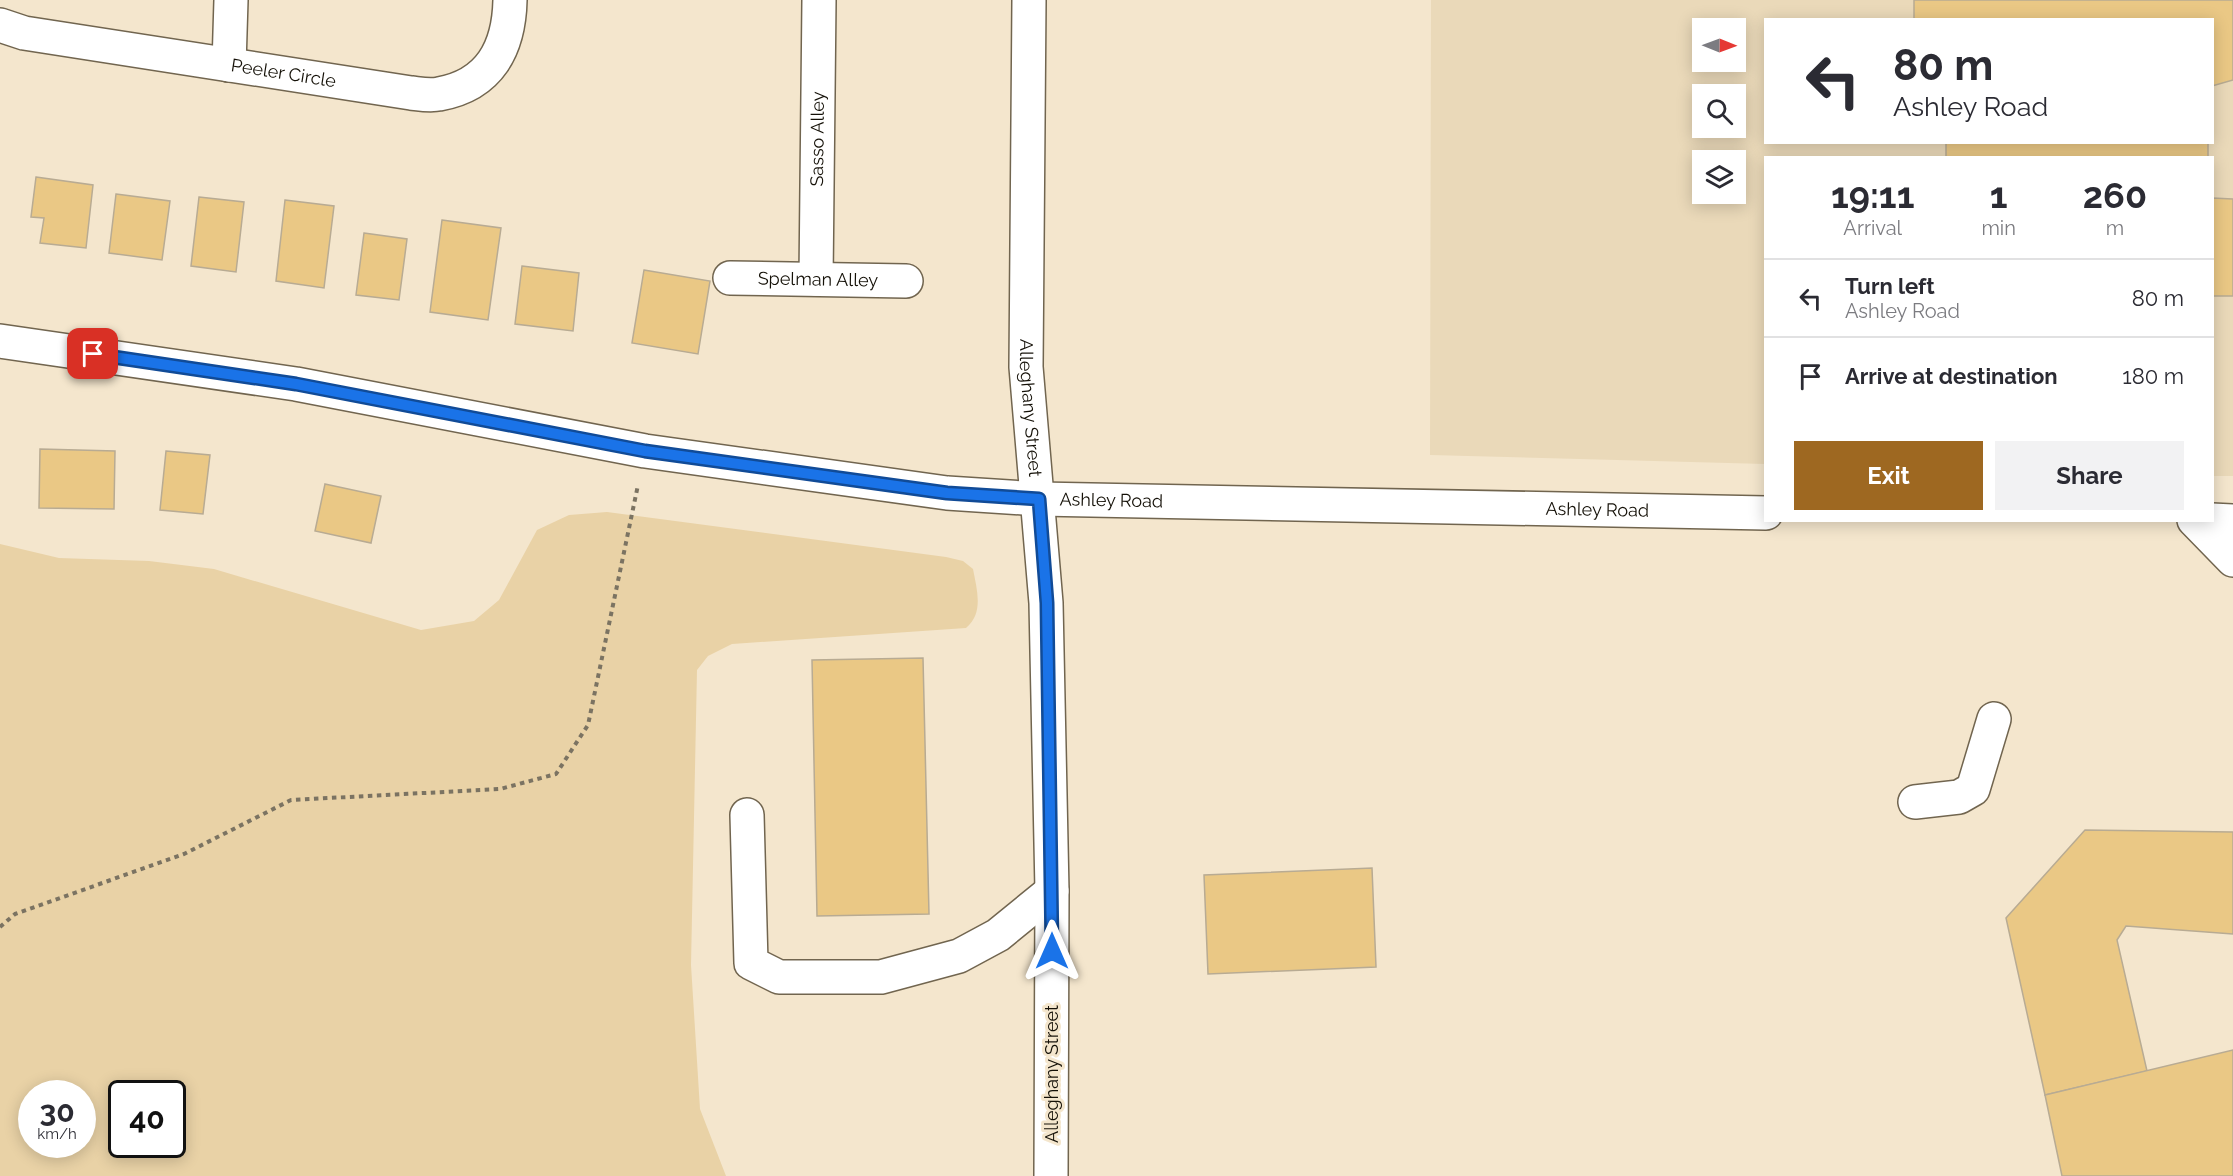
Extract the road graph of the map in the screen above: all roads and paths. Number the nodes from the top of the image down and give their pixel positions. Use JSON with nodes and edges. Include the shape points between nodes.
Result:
{"nodes":[{"id":1,"x":231,"y":0,"type":"edge"},
{"id":2,"x":510,"y":0,"type":"edge"},
{"id":3,"x":819,"y":0,"type":"edge"},
{"id":4,"x":1029,"y":0,"type":"edge"},
{"id":5,"x":0,"y":25,"type":"edge"},
{"id":6,"x":229,"y":65,"type":"junction"},
{"id":7,"x":730,"y":278,"type":"dead end"},
{"id":8,"x":816,"y":279,"type":"junction"},
{"id":9,"x":906,"y":281,"type":"dead end"},
{"id":10,"x":0,"y":341,"type":"edge"},
{"id":11,"x":645,"y":451,"type":"junction"},
{"id":12,"x":1039,"y":499,"type":"junction"},
{"id":13,"x":1764,"y":513,"type":"edge"},
{"id":14,"x":2214,"y":520,"type":"edge"},
{"id":15,"x":2233,"y":520,"type":"edge"},
{"id":16,"x":2196,"y":522,"type":"edge"},
{"id":17,"x":2233,"y":560,"type":"edge"},
{"id":18,"x":1994,"y":719,"type":"dead end"},
{"id":19,"x":1914,"y":802,"type":"dead end"},
{"id":20,"x":747,"y":815,"type":"dead end"},
{"id":21,"x":1052,"y":891,"type":"junction"},
{"id":22,"x":0,"y":927,"type":"edge"},
{"id":23,"x":1051,"y":1176,"type":"edge"}],
"edges":[{"from":1,"to":6,"type":"street"},
{"from":2,"to":6,"type":"street","name":"Peeler Circle","via":[[500,53],[484,73],[462,88],[437,95]]},
{"from":3,"to":8,"type":"street","name":"Sasso Alley"},
{"from":4,"to":12,"type":"street","name":"Alleghany Street","via":[[1026,367]]},
{"from":5,"to":6,"type":"street","name":"Peeler Circle","via":[[24,33]]},
{"from":7,"to":8,"type":"street","name":"Spelman Alley"},
{"from":8,"to":9,"type":"street","name":"Spelman Alley"},
{"from":10,"to":11,"type":"street","name":"Ashley Road","via":[[296,384]]},
{"from":11,"to":12,"type":"street","name":"Ashley Road","via":[[947,493]]},
{"from":11,"to":22,"type":"path","via":[[588,725],[556,774],[500,789],[291,800],[184,854],[15,914]]},
{"from":12,"to":13,"type":"street","name":"Ashley Road"},
{"from":12,"to":21,"type":"street","name":"Alleghany Street","via":[[1047,603]]},
{"from":14,"to":15,"type":"street"},
{"from":16,"to":17,"type":"street"},
{"from":18,"to":19,"type":"street","via":[[1973,789],[1959,796]]},
{"from":20,"to":21,"type":"street","via":[[750,963],[779,977],[881,977],[959,956],[998,935]]},
{"from":21,"to":23,"type":"street","name":"Alleghany Street"}]}
